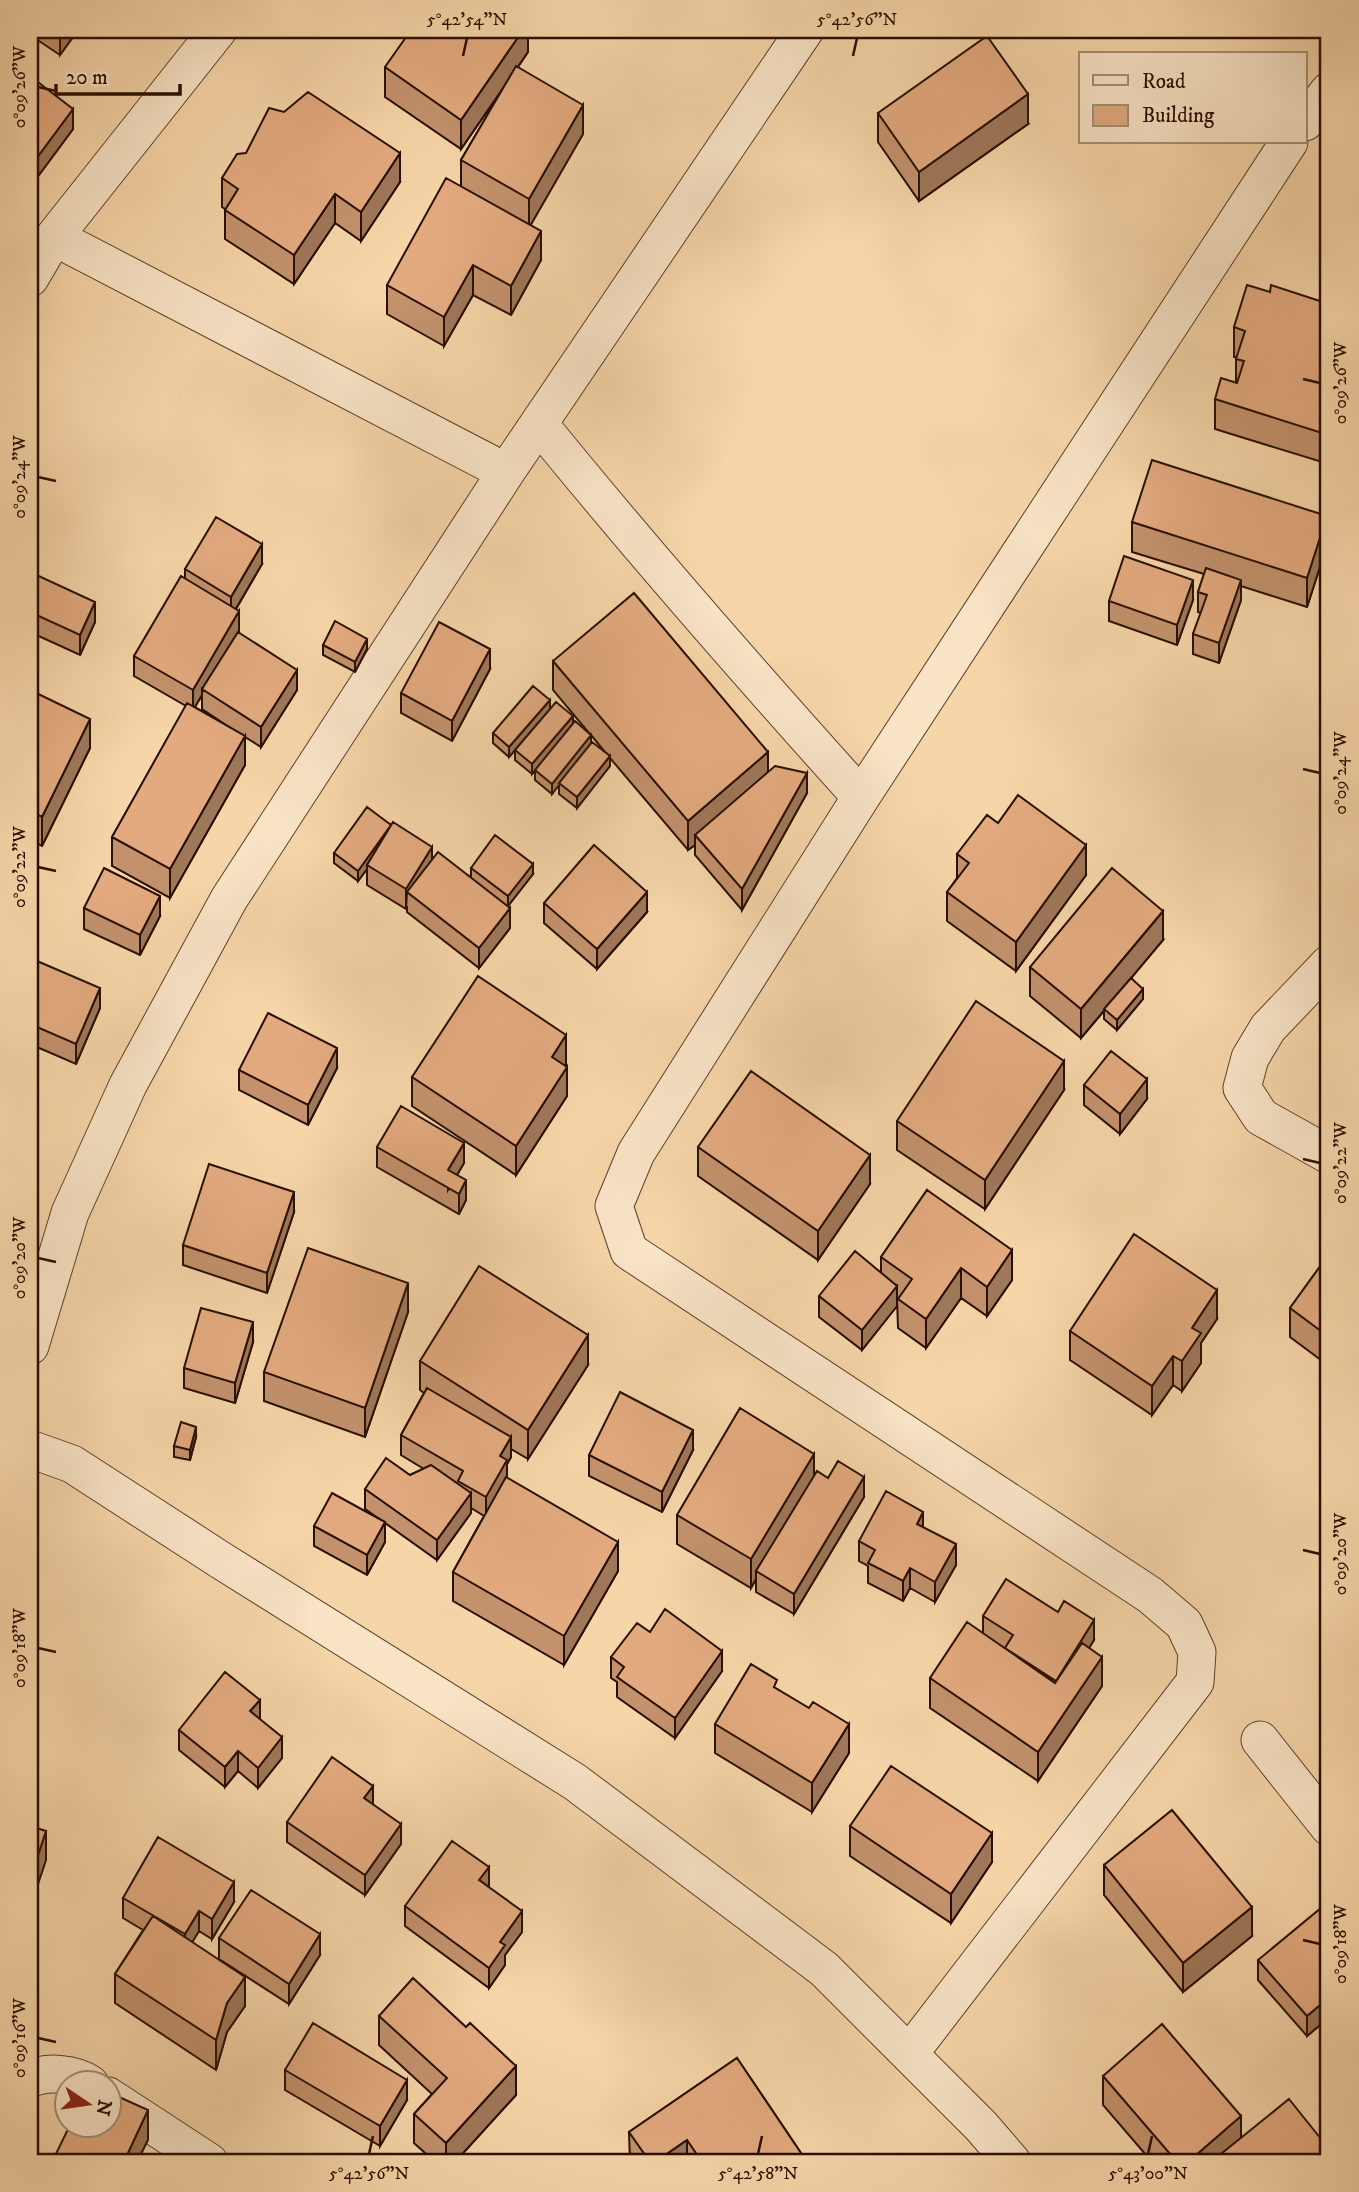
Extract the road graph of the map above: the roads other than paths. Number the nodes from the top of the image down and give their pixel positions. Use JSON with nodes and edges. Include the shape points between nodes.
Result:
{"nodes":[{"id":1,"x":218,"y":30,"type":"edge"},
{"id":2,"x":805,"y":30,"type":"edge"},
{"id":3,"x":1329,"y":91,"type":"edge"},
{"id":4,"x":1306,"y":121,"type":"edge"},
{"id":5,"x":1288,"y":144,"type":"edge"},
{"id":6,"x":54,"y":237,"type":"junction"},
{"id":7,"x":30,"y":278,"type":"edge"},
{"id":8,"x":539,"y":424,"type":"junction"},
{"id":9,"x":506,"y":472,"type":"junction"},
{"id":10,"x":861,"y":797,"type":"junction"},
{"id":11,"x":1329,"y":964,"type":"edge"},
{"id":12,"x":1329,"y":1155,"type":"edge"},
{"id":13,"x":30,"y":1346,"type":"edge"},
{"id":14,"x":30,"y":1449,"type":"edge"},
{"id":15,"x":1260,"y":1740,"type":"dead end"},
{"id":16,"x":1329,"y":1827,"type":"edge"},
{"id":17,"x":909,"y":2054,"type":"junction"},
{"id":18,"x":52,"y":2074,"type":"edge"},
{"id":19,"x":30,"y":2079,"type":"edge"},
{"id":20,"x":122,"y":2105,"type":"edge"},
{"id":21,"x":209,"y":2162,"type":"edge"},
{"id":22,"x":1012,"y":2162,"type":"edge"}],
"edges":[{"from":1,"to":6,"type":"street"},
{"from":2,"to":8,"type":"street"},
{"from":3,"to":4,"type":"street"},
{"from":5,"to":10,"type":"street"},
{"from":6,"to":7,"type":"street"},
{"from":6,"to":9,"type":"street"},
{"from":8,"to":9,"type":"street"},
{"from":8,"to":10,"type":"street","via":[[721,641]]},
{"from":9,"to":13,"type":"street","via":[[229,899],[128,1085],[70,1213]]},
{"from":10,"to":17,"type":"street","via":[[636,1153],[614,1206],[629,1251],[1150,1595],[1184,1624],[1197,1652],[1195,1682]]},
{"from":11,"to":12,"type":"street","via":[[1268,1028],[1250,1058],[1242,1088],[1261,1117]]},
{"from":14,"to":17,"type":"street","via":[[72,1464],[575,1782],[824,1969]]},
{"from":15,"to":16,"type":"street"},
{"from":17,"to":22,"type":"street"},
{"from":18,"to":19,"type":"street","via":[[43,2072]]},
{"from":20,"to":21,"type":"street"}]}
